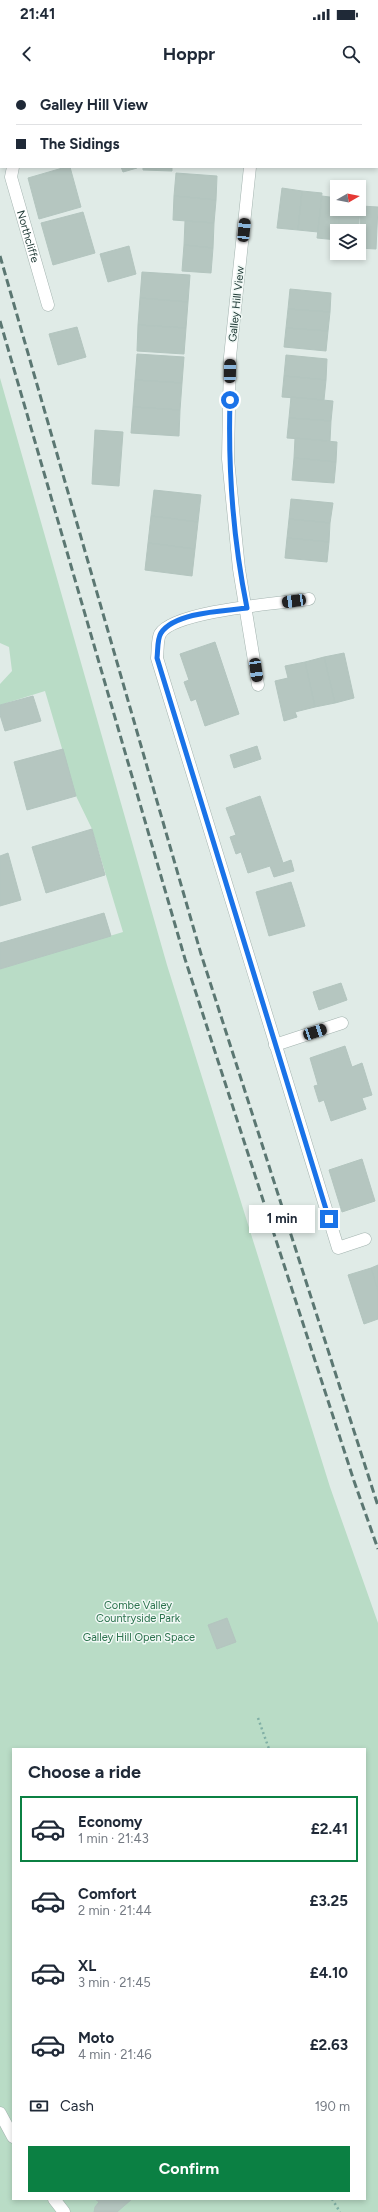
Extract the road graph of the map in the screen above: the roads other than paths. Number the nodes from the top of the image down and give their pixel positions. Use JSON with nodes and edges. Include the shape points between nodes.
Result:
{"nodes":[{"id":1,"x":13,"y":168,"type":"edge"},
{"id":2,"x":250,"y":168,"type":"edge"},
{"id":3,"x":48,"y":305,"type":"dead end"},
{"id":4,"x":309,"y":599,"type":"dead end"},
{"id":5,"x":247,"y":608,"type":"junction"},
{"id":6,"x":258,"y":685,"type":"dead end"},
{"id":7,"x":342,"y":1023,"type":"dead end"},
{"id":8,"x":275,"y":1045,"type":"junction"},
{"id":9,"x":365,"y":1239,"type":"dead end"},
{"id":10,"x":0,"y":2113,"type":"edge"},
{"id":11,"x":12,"y":2135,"type":"edge"},
{"id":12,"x":55,"y":2200,"type":"edge"},
{"id":13,"x":64,"y":2212,"type":"edge"}],
"edges":[{"from":1,"to":3,"type":"street","name":"Northcliffe","via":[[11,177]]},
{"from":2,"to":5,"type":"street","name":"Galley Hill View","via":[[230,357],[228,459],[239,569]]},
{"from":4,"to":5,"type":"street"},
{"from":5,"to":6,"type":"street","name":"Galley Hill View"},
{"from":5,"to":8,"type":"street","via":[[197,615],[169,624],[160,634],[157,658]]},
{"from":7,"to":8,"type":"street"},
{"from":8,"to":9,"type":"street","via":[[338,1248]]},
{"from":10,"to":11,"type":"street"},
{"from":12,"to":13,"type":"street"}]}
